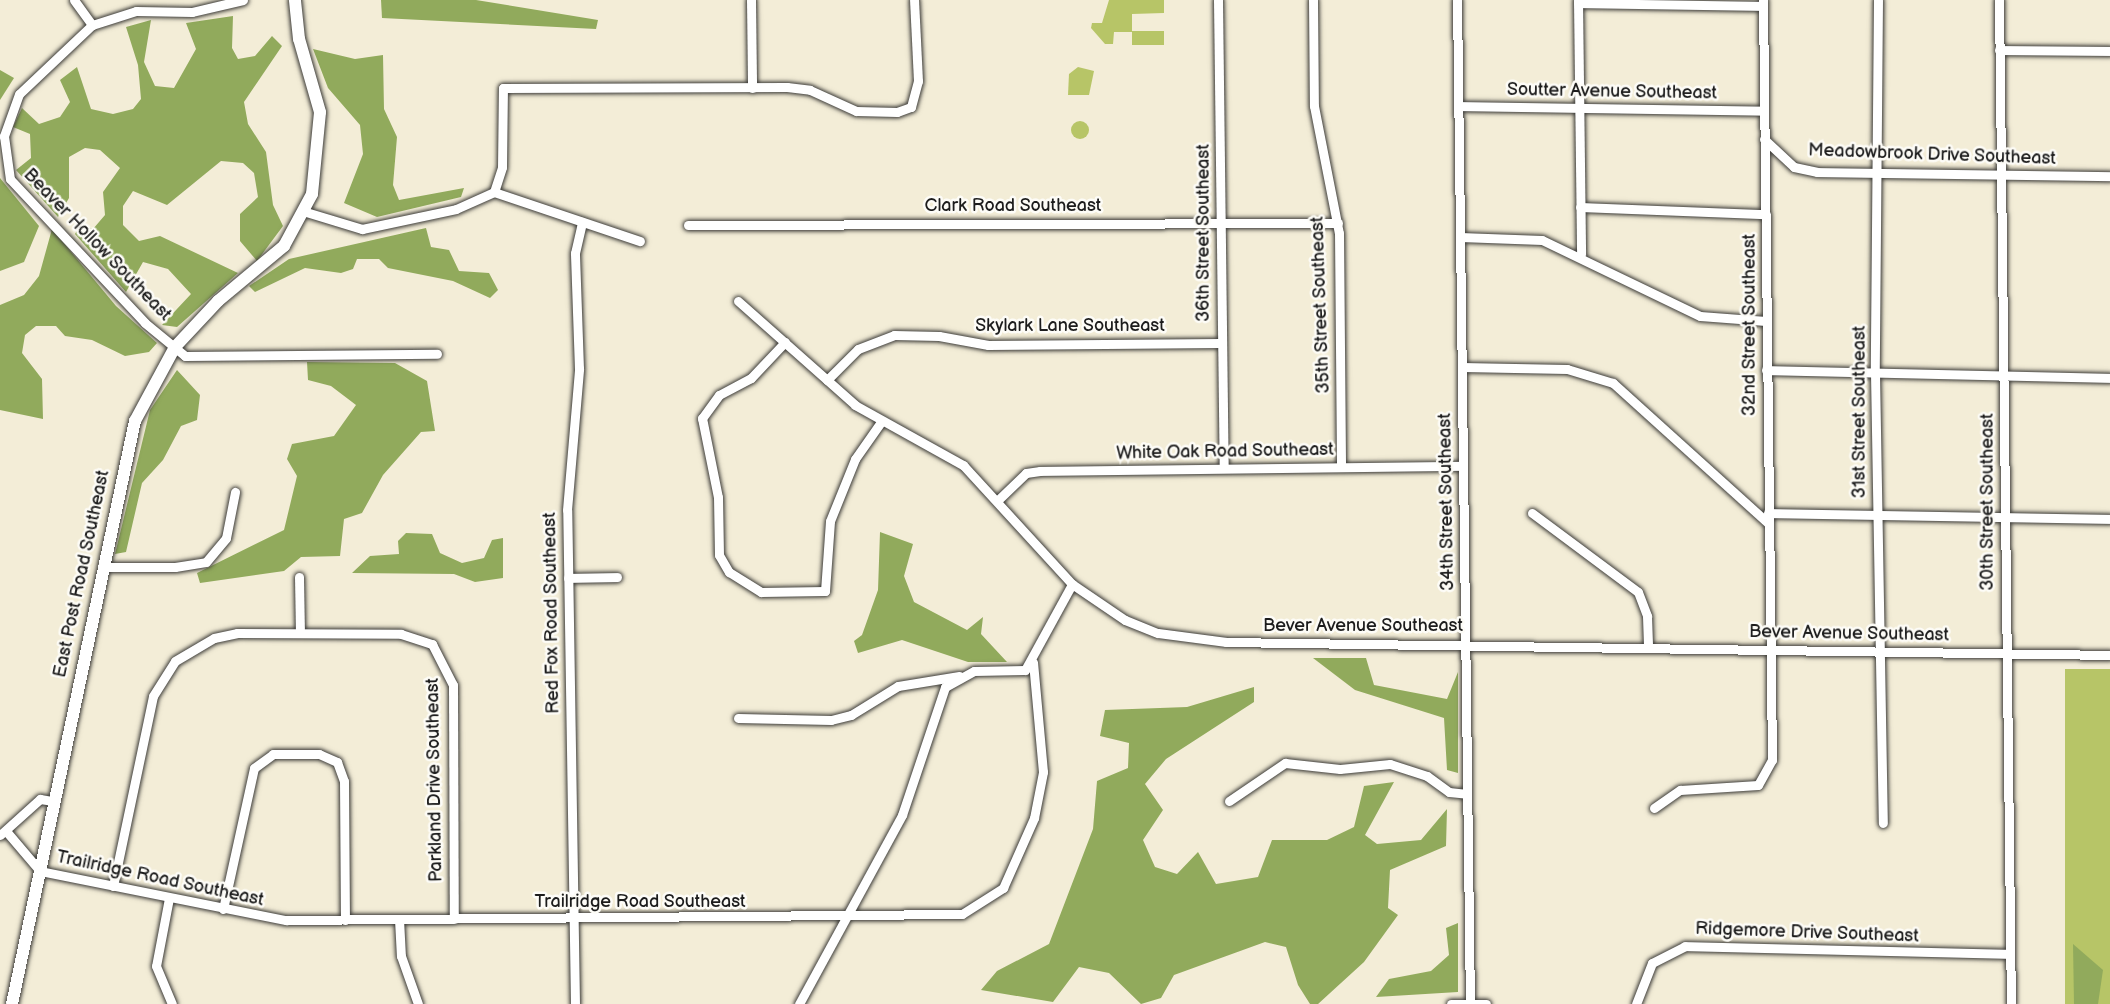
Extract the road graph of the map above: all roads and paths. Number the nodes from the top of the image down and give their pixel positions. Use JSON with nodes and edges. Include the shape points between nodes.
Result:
{"nodes":[{"id":1,"x":74,"y":0,"type":"edge"},
{"id":2,"x":243,"y":0,"type":"edge"},
{"id":3,"x":295,"y":0,"type":"edge"},
{"id":4,"x":751,"y":0,"type":"edge"},
{"id":5,"x":914,"y":0,"type":"edge"},
{"id":6,"x":1218,"y":0,"type":"edge"},
{"id":7,"x":1313,"y":0,"type":"edge"},
{"id":8,"x":1457,"y":0,"type":"edge"},
{"id":9,"x":1878,"y":0,"type":"edge"},
{"id":10,"x":1999,"y":0,"type":"edge"},
{"id":11,"x":1578,"y":2,"type":"edge"},
{"id":12,"x":1763,"y":3,"type":"edge"},
{"id":13,"x":92,"y":26,"type":"junction"},
{"id":14,"x":1999,"y":50,"type":"junction"},
{"id":15,"x":2110,"y":51,"type":"edge"},
{"id":16,"x":752,"y":88,"type":"junction"},
{"id":17,"x":1459,"y":106,"type":"junction"},
{"id":18,"x":1579,"y":109,"type":"junction"},
{"id":19,"x":1764,"y":111,"type":"junction"},
{"id":20,"x":1764,"y":139,"type":"junction"},
{"id":21,"x":1880,"y":173,"type":"junction"},
{"id":22,"x":2000,"y":174,"type":"junction"},
{"id":23,"x":2110,"y":176,"type":"edge"},
{"id":24,"x":494,"y":192,"type":"junction"},
{"id":25,"x":1580,"y":207,"type":"junction"},
{"id":26,"x":306,"y":212,"type":"junction"},
{"id":27,"x":1766,"y":214,"type":"junction"},
{"id":28,"x":582,"y":222,"type":"junction"},
{"id":29,"x":1221,"y":222,"type":"junction"},
{"id":30,"x":1338,"y":223,"type":"junction"},
{"id":31,"x":688,"y":225,"type":"dead end"},
{"id":32,"x":1460,"y":237,"type":"junction"},
{"id":33,"x":640,"y":241,"type":"dead end"},
{"id":34,"x":1581,"y":254,"type":"junction"},
{"id":35,"x":738,"y":301,"type":"dead end"},
{"id":36,"x":1766,"y":321,"type":"junction"},
{"id":37,"x":785,"y":342,"type":"junction"},
{"id":38,"x":1221,"y":343,"type":"junction"},
{"id":39,"x":176,"y":347,"type":"junction"},
{"id":40,"x":437,"y":354,"type":"dead end"},
{"id":41,"x":1462,"y":367,"type":"junction"},
{"id":42,"x":1766,"y":370,"type":"junction"},
{"id":43,"x":1875,"y":373,"type":"junction"},
{"id":44,"x":2004,"y":376,"type":"junction"},
{"id":45,"x":2110,"y":378,"type":"edge"},
{"id":46,"x":827,"y":380,"type":"junction"},
{"id":47,"x":881,"y":422,"type":"junction"},
{"id":48,"x":1341,"y":466,"type":"junction"},
{"id":49,"x":1463,"y":466,"type":"junction"},
{"id":50,"x":1224,"y":467,"type":"junction"},
{"id":51,"x":235,"y":492,"type":"dead end"},
{"id":52,"x":998,"y":500,"type":"junction"},
{"id":53,"x":1532,"y":513,"type":"dead end"},
{"id":54,"x":1877,"y":515,"type":"junction"},
{"id":55,"x":2004,"y":517,"type":"junction"},
{"id":56,"x":1768,"y":518,"type":"junction"},
{"id":57,"x":2110,"y":519,"type":"edge"},
{"id":58,"x":102,"y":567,"type":"junction"},
{"id":59,"x":617,"y":576,"type":"dead end"},
{"id":60,"x":299,"y":577,"type":"dead end"},
{"id":61,"x":568,"y":578,"type":"junction"},
{"id":62,"x":1072,"y":584,"type":"junction"},
{"id":63,"x":300,"y":633,"type":"junction"},
{"id":64,"x":1465,"y":643,"type":"junction"},
{"id":65,"x":1648,"y":646,"type":"junction"},
{"id":66,"x":1770,"y":649,"type":"junction"},
{"id":67,"x":1879,"y":651,"type":"junction"},
{"id":68,"x":2006,"y":654,"type":"junction"},
{"id":69,"x":2110,"y":656,"type":"edge"},
{"id":70,"x":1033,"y":662,"type":"junction"},
{"id":71,"x":959,"y":676,"type":"junction"},
{"id":72,"x":738,"y":718,"type":"dead end"},
{"id":73,"x":1467,"y":794,"type":"junction"},
{"id":74,"x":52,"y":801,"type":"junction"},
{"id":75,"x":1229,"y":801,"type":"dead end"},
{"id":76,"x":1654,"y":808,"type":"dead end"},
{"id":77,"x":1883,"y":823,"type":"dead end"},
{"id":78,"x":3,"y":833,"type":"edge"},
{"id":79,"x":40,"y":871,"type":"junction"},
{"id":80,"x":112,"y":886,"type":"junction"},
{"id":81,"x":168,"y":898,"type":"junction"},
{"id":82,"x":224,"y":909,"type":"junction"},
{"id":83,"x":844,"y":917,"type":"junction"},
{"id":84,"x":399,"y":919,"type":"junction"},
{"id":85,"x":454,"y":919,"type":"junction"},
{"id":86,"x":574,"y":919,"type":"junction"},
{"id":87,"x":345,"y":920,"type":"junction"},
{"id":88,"x":2010,"y":954,"type":"junction"},
{"id":89,"x":12,"y":1004,"type":"edge"},
{"id":90,"x":172,"y":1004,"type":"edge"},
{"id":91,"x":418,"y":1004,"type":"edge"},
{"id":92,"x":576,"y":1004,"type":"edge"},
{"id":93,"x":799,"y":1004,"type":"edge"},
{"id":94,"x":1451,"y":1004,"type":"edge"},
{"id":95,"x":1470,"y":1004,"type":"edge"},
{"id":96,"x":1486,"y":1004,"type":"edge"},
{"id":97,"x":1636,"y":1004,"type":"edge"},
{"id":98,"x":2011,"y":1004,"type":"edge"}],
"edges":[{"from":1,"to":13,"type":"street"},
{"from":2,"to":13,"type":"street","name":"Beaver Hollow Southeast","via":[[192,12],[136,11]]},
{"from":3,"to":26,"type":"main road","name":"East Post Road Southeast","via":[[299,39],[320,112],[320,153]]},
{"from":4,"to":16,"type":"street"},
{"from":5,"to":16,"type":"street","via":[[918,81],[911,107],[871,113],[801,88]]},
{"from":6,"to":29,"type":"street","name":"36th Street Southeast"},
{"from":7,"to":30,"type":"street","name":"35th Street Southeast","via":[[1314,106]]},
{"from":8,"to":17,"type":"street","name":"34th Street Southeast"},
{"from":9,"to":21,"type":"street","name":"31st Street Southeast"},
{"from":10,"to":14,"type":"street","name":"30th Street Southeast"},
{"from":11,"to":12,"type":"street"},
{"from":11,"to":18,"type":"street"},
{"from":12,"to":19,"type":"street","name":"32nd Street Southeast"},
{"from":13,"to":39,"type":"street","name":"Beaver Hollow Southeast","via":[[19,94],[4,136],[3,159],[10,179],[30,204],[77,246],[145,323]]},
{"from":14,"to":15,"type":"street"},
{"from":14,"to":22,"type":"street","name":"30th Street Southeast"},
{"from":16,"to":24,"type":"street","via":[[503,88],[502,167]]},
{"from":17,"to":18,"type":"street","name":"Soutter Avenue Southeast"},
{"from":17,"to":32,"type":"street","name":"34th Street Southeast"},
{"from":18,"to":19,"type":"street","name":"Soutter Avenue Southeast"},
{"from":18,"to":25,"type":"street"},
{"from":19,"to":20,"type":"street","name":"32nd Street Southeast"},
{"from":20,"to":21,"type":"street","name":"Meadowbrook Drive Southeast","via":[[1794,167]]},
{"from":20,"to":27,"type":"street","name":"32nd Street Southeast"},
{"from":21,"to":22,"type":"street","name":"Meadowbrook Drive Southeast"},
{"from":21,"to":43,"type":"street","name":"31st Street Southeast"},
{"from":22,"to":23,"type":"street","name":"Meadowbrook Drive Southeast"},
{"from":22,"to":44,"type":"street","name":"30th Street Southeast"},
{"from":24,"to":26,"type":"street","via":[[456,209],[362,229]]},
{"from":24,"to":28,"type":"street"},
{"from":25,"to":27,"type":"street"},
{"from":25,"to":34,"type":"street"},
{"from":26,"to":39,"type":"main road","name":"East Post Road Southeast","via":[[273,258],[218,301]]},
{"from":27,"to":36,"type":"street","name":"32nd Street Southeast"},
{"from":28,"to":33,"type":"street"},
{"from":28,"to":61,"type":"street","name":"Red Fox Road Southeast","via":[[575,253],[579,369],[567,510]]},
{"from":29,"to":30,"type":"street","name":"Clark Road Southeast"},
{"from":29,"to":31,"type":"street","name":"Clark Road Southeast"},
{"from":29,"to":38,"type":"street","name":"36th Street Southeast"},
{"from":30,"to":48,"type":"street","name":"35th Street Southeast"},
{"from":32,"to":34,"type":"street","via":[[1542,240]]},
{"from":32,"to":41,"type":"street","name":"34th Street Southeast"},
{"from":34,"to":36,"type":"street","via":[[1700,316]]},
{"from":35,"to":37,"type":"street","name":"Bever Avenue Southeast"},
{"from":36,"to":42,"type":"street","name":"32nd Street Southeast"},
{"from":37,"to":46,"type":"street","name":"Bever Avenue Southeast"},
{"from":37,"to":47,"type":"street","via":[[752,378],[719,395],[702,418],[718,497],[719,555],[729,572],[761,592],[825,591],[830,521],[855,459]]},
{"from":38,"to":46,"type":"street","name":"Skylark Lane Southeast","via":[[988,345],[939,336],[894,335],[858,349]]},
{"from":38,"to":50,"type":"street","name":"36th Street Southeast"},
{"from":39,"to":40,"type":"street","name":"Beaver Hollow Southeast","via":[[185,356],[207,358]]},
{"from":39,"to":58,"type":"main road","name":"East Post Road Southeast","via":[[133,429]]},
{"from":41,"to":49,"type":"street","name":"34th Street Southeast"},
{"from":41,"to":56,"type":"street","via":[[1567,369],[1613,383]]},
{"from":42,"to":43,"type":"street"},
{"from":42,"to":56,"type":"street","name":"32nd Street Southeast"},
{"from":43,"to":44,"type":"street"},
{"from":43,"to":54,"type":"street","name":"31st Street Southeast"},
{"from":44,"to":45,"type":"street"},
{"from":44,"to":55,"type":"street","name":"30th Street Southeast"},
{"from":46,"to":47,"type":"street","name":"Bever Avenue Southeast"},
{"from":47,"to":52,"type":"street","name":"Bever Avenue Southeast","via":[[941,450]]},
{"from":48,"to":49,"type":"street","name":"White Oak Road Southeast"},
{"from":48,"to":50,"type":"street","name":"White Oak Road Southeast"},
{"from":49,"to":64,"type":"street","name":"34th Street Southeast"},
{"from":50,"to":52,"type":"street","name":"White Oak Road Southeast","via":[[1026,473]]},
{"from":51,"to":58,"type":"street","via":[[226,538],[206,562],[175,567]]},
{"from":52,"to":62,"type":"street","name":"Bever Avenue Southeast"},
{"from":53,"to":65,"type":"street","via":[[1638,592],[1647,616]]},
{"from":54,"to":55,"type":"street"},
{"from":54,"to":56,"type":"street"},
{"from":54,"to":67,"type":"street","name":"31st Street Southeast"},
{"from":55,"to":57,"type":"street"},
{"from":55,"to":68,"type":"street","name":"30th Street Southeast"},
{"from":56,"to":66,"type":"street","name":"32nd Street Southeast"},
{"from":58,"to":74,"type":"main road","name":"East Post Road Southeast"},
{"from":59,"to":61,"type":"street"},
{"from":60,"to":63,"type":"street"},
{"from":61,"to":86,"type":"street","name":"Red Fox Road Southeast"},
{"from":62,"to":64,"type":"street","name":"Bever Avenue Southeast","via":[[1125,620],[1188,641]]},
{"from":62,"to":70,"type":"street"},
{"from":63,"to":80,"type":"street","name":"Parkland Drive Southeast","via":[[214,638],[192,648],[163,676],[148,712]]},
{"from":63,"to":85,"type":"street","name":"Parkland Drive Southeast","via":[[417,637],[446,663],[453,685]]},
{"from":64,"to":65,"type":"street","name":"Bever Avenue Southeast"},
{"from":64,"to":73,"type":"street","name":"34th Street Southeast"},
{"from":65,"to":66,"type":"street","name":"Bever Avenue Southeast"},
{"from":66,"to":67,"type":"street","name":"Bever Avenue Southeast"},
{"from":66,"to":76,"type":"street","name":"32nd Street Southeast","via":[[1768,775],[1746,790],[1680,790]]},
{"from":67,"to":68,"type":"street","name":"Bever Avenue Southeast"},
{"from":67,"to":77,"type":"street","name":"31st Street Southeast"},
{"from":68,"to":69,"type":"street","name":"Bever Avenue Southeast"},
{"from":68,"to":88,"type":"street","name":"30th Street Southeast"},
{"from":70,"to":71,"type":"street","via":[[1025,670]]},
{"from":70,"to":83,"type":"street","name":"Trailridge Road Southeast","via":[[1042,785],[1014,872],[1003,888],[962,914]]},
{"from":71,"to":72,"type":"street","via":[[898,686],[851,715],[831,720]]},
{"from":71,"to":83,"type":"street","via":[[936,706],[896,828]]},
{"from":73,"to":75,"type":"street","via":[[1449,792],[1427,776],[1390,764],[1340,769],[1285,763]]},
{"from":73,"to":95,"type":"street","name":"34th Street Southeast"},
{"from":74,"to":78,"type":"street","via":[[40,799]]},
{"from":74,"to":79,"type":"main road","name":"East Post Road Southeast"},
{"from":78,"to":79,"type":"street"},
{"from":79,"to":80,"type":"street","name":"Trailridge Road Southeast"},
{"from":79,"to":89,"type":"main road","name":"East Post Road Southeast"},
{"from":80,"to":81,"type":"street","name":"Trailridge Road Southeast"},
{"from":81,"to":82,"type":"street","name":"Trailridge Road Southeast"},
{"from":81,"to":90,"type":"street","via":[[156,966]]},
{"from":82,"to":87,"type":"street","name":"Trailridge Road Southeast","via":[[286,920]]},
{"from":82,"to":87,"type":"street","via":[[254,768],[273,754],[319,754],[337,762],[344,781]]},
{"from":83,"to":86,"type":"street","name":"Trailridge Road Southeast"},
{"from":83,"to":93,"type":"street"},
{"from":84,"to":85,"type":"street","name":"Trailridge Road Southeast"},
{"from":84,"to":87,"type":"street","name":"Trailridge Road Southeast"},
{"from":84,"to":91,"type":"street","via":[[401,956]]},
{"from":85,"to":86,"type":"street","name":"Trailridge Road Southeast"},
{"from":86,"to":92,"type":"street","name":"Red Fox Road Southeast"},
{"from":88,"to":97,"type":"street","name":"Ridgemore Drive Southeast","via":[[1685,946],[1652,963]]},
{"from":88,"to":98,"type":"street","name":"30th Street Southeast"},
{"from":94,"to":95,"type":"street"},
{"from":95,"to":96,"type":"street"}]}
